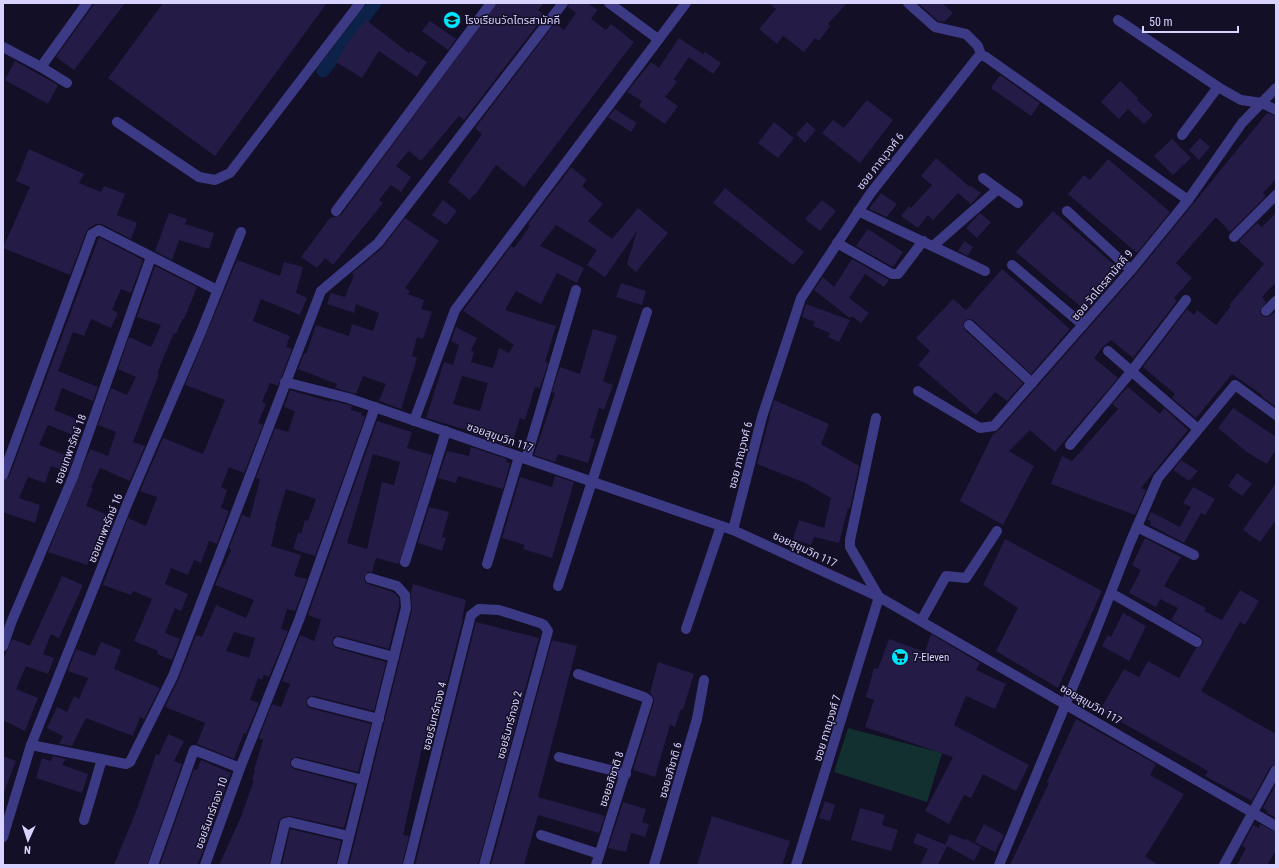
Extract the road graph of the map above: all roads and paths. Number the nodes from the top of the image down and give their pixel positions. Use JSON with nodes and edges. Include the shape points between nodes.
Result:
{"nodes":[{"id":1,"x":87,"y":3,"type":"edge"},
{"id":2,"x":360,"y":3,"type":"edge"},
{"id":3,"x":491,"y":3,"type":"edge"},
{"id":4,"x":563,"y":3,"type":"edge"},
{"id":5,"x":608,"y":3,"type":"edge"},
{"id":6,"x":686,"y":3,"type":"edge"},
{"id":7,"x":908,"y":3,"type":"edge"},
{"id":8,"x":1118,"y":20,"type":"dead end"},
{"id":9,"x":658,"y":39,"type":"junction"},
{"id":10,"x":3,"y":47,"type":"edge"},
{"id":11,"x":981,"y":55,"type":"junction"},
{"id":12,"x":41,"y":67,"type":"junction"},
{"id":13,"x":67,"y":83,"type":"dead end"},
{"id":14,"x":1218,"y":87,"type":"junction"},
{"id":15,"x":1276,"y":88,"type":"edge"},
{"id":16,"x":1262,"y":103,"type":"junction"},
{"id":17,"x":1276,"y":110,"type":"edge"},
{"id":18,"x":117,"y":122,"type":"dead end"},
{"id":19,"x":1182,"y":135,"type":"dead end"},
{"id":20,"x":984,"y":178,"type":"dead end"},
{"id":21,"x":998,"y":189,"type":"junction"},
{"id":22,"x":1276,"y":195,"type":"edge"},
{"id":23,"x":1188,"y":200,"type":"junction"},
{"id":24,"x":1018,"y":203,"type":"dead end"},
{"id":25,"x":336,"y":211,"type":"dead end"},
{"id":26,"x":858,"y":211,"type":"junction"},
{"id":27,"x":1067,"y":211,"type":"dead end"},
{"id":28,"x":241,"y":232,"type":"dead end"},
{"id":29,"x":1234,"y":237,"type":"dead end"},
{"id":30,"x":923,"y":241,"type":"junction"},
{"id":31,"x":837,"y":243,"type":"junction"},
{"id":32,"x":933,"y":246,"type":"junction"},
{"id":33,"x":151,"y":257,"type":"junction"},
{"id":34,"x":1012,"y":265,"type":"dead end"},
{"id":35,"x":1131,"y":270,"type":"junction"},
{"id":36,"x":985,"y":271,"type":"dead end"},
{"id":37,"x":217,"y":290,"type":"junction"},
{"id":38,"x":576,"y":290,"type":"dead end"},
{"id":39,"x":1186,"y":300,"type":"dead end"},
{"id":40,"x":1276,"y":301,"type":"edge"},
{"id":41,"x":1266,"y":311,"type":"dead end"},
{"id":42,"x":647,"y":312,"type":"dead end"},
{"id":43,"x":968,"y":325,"type":"dead end"},
{"id":44,"x":1084,"y":325,"type":"junction"},
{"id":45,"x":1108,"y":352,"type":"dead end"},
{"id":46,"x":1131,"y":372,"type":"junction"},
{"id":47,"x":285,"y":382,"type":"junction"},
{"id":48,"x":1032,"y":383,"type":"junction"},
{"id":49,"x":918,"y":391,"type":"dead end"},
{"id":50,"x":375,"y":407,"type":"junction"},
{"id":51,"x":1276,"y":415,"type":"edge"},
{"id":52,"x":876,"y":418,"type":"dead end"},
{"id":53,"x":414,"y":421,"type":"junction"},
{"id":54,"x":1198,"y":429,"type":"junction"},
{"id":55,"x":446,"y":431,"type":"junction"},
{"id":56,"x":1070,"y":445,"type":"dead end"},
{"id":57,"x":523,"y":458,"type":"junction"},
{"id":58,"x":3,"y":475,"type":"edge"},
{"id":59,"x":593,"y":482,"type":"junction"},
{"id":60,"x":721,"y":526,"type":"junction"},
{"id":61,"x":1137,"y":527,"type":"junction"},
{"id":62,"x":733,"y":530,"type":"junction"},
{"id":63,"x":997,"y":531,"type":"dead end"},
{"id":64,"x":1194,"y":555,"type":"dead end"},
{"id":65,"x":405,"y":562,"type":"dead end"},
{"id":66,"x":487,"y":564,"type":"dead end"},
{"id":67,"x":370,"y":578,"type":"dead end"},
{"id":68,"x":558,"y":586,"type":"dead end"},
{"id":69,"x":1111,"y":593,"type":"junction"},
{"id":70,"x":879,"y":597,"type":"junction"},
{"id":71,"x":512,"y":614,"type":"joint"},
{"id":72,"x":921,"y":621,"type":"junction"},
{"id":73,"x":686,"y":629,"type":"dead end"},
{"id":74,"x":338,"y":642,"type":"dead end"},
{"id":75,"x":1196,"y":642,"type":"dead end"},
{"id":76,"x":3,"y":646,"type":"edge"},
{"id":77,"x":394,"y":657,"type":"junction"},
{"id":78,"x":578,"y":674,"type":"dead end"},
{"id":79,"x":704,"y":680,"type":"dead end"},
{"id":80,"x":312,"y":702,"type":"dead end"},
{"id":81,"x":1065,"y":703,"type":"junction"},
{"id":82,"x":379,"y":719,"type":"junction"},
{"id":83,"x":31,"y":744,"type":"junction"},
{"id":84,"x":559,"y":757,"type":"dead end"},
{"id":85,"x":102,"y":759,"type":"junction"},
{"id":86,"x":296,"y":763,"type":"dead end"},
{"id":87,"x":240,"y":768,"type":"junction"},
{"id":88,"x":1276,"y":770,"type":"edge"},
{"id":89,"x":626,"y":774,"type":"junction"},
{"id":90,"x":363,"y":780,"type":"junction"},
{"id":91,"x":1252,"y":812,"type":"junction"},
{"id":92,"x":84,"y":820,"type":"dead end"},
{"id":93,"x":1276,"y":826,"type":"edge"},
{"id":94,"x":541,"y":835,"type":"dead end"},
{"id":95,"x":3,"y":836,"type":"edge"},
{"id":96,"x":349,"y":836,"type":"junction"},
{"id":97,"x":599,"y":854,"type":"junction"},
{"id":98,"x":153,"y":865,"type":"edge"},
{"id":99,"x":205,"y":865,"type":"edge"},
{"id":100,"x":275,"y":865,"type":"edge"},
{"id":101,"x":342,"y":865,"type":"edge"},
{"id":102,"x":408,"y":865,"type":"edge"},
{"id":103,"x":484,"y":865,"type":"edge"},
{"id":104,"x":596,"y":865,"type":"edge"},
{"id":105,"x":654,"y":865,"type":"edge"},
{"id":106,"x":796,"y":865,"type":"edge"},
{"id":107,"x":1000,"y":865,"type":"edge"},
{"id":108,"x":1224,"y":865,"type":"edge"}],
"edges":[{"from":1,"to":12,"type":"street"},
{"from":2,"to":18,"type":"street","via":[[230,173],[215,180],[199,177]]},
{"from":3,"to":25,"type":"street"},
{"from":4,"to":47,"type":"street","via":[[378,243],[321,291]]},
{"from":5,"to":9,"type":"street"},
{"from":6,"to":9,"type":"street"},
{"from":7,"to":11,"type":"street","via":[[935,27],[966,34],[978,46]]},
{"from":8,"to":14,"type":"street"},
{"from":9,"to":53,"type":"street","via":[[455,310]]},
{"from":10,"to":12,"type":"street"},
{"from":11,"to":23,"type":"street"},
{"from":11,"to":26,"type":"street","name":"ซอย ภาณุวงศ์ 6"},
{"from":12,"to":13,"type":"street"},
{"from":14,"to":16,"type":"street","via":[[1242,100]]},
{"from":14,"to":19,"type":"street"},
{"from":15,"to":16,"type":"street","name":"ซอย วัดไตรสามัคคี 9"},
{"from":16,"to":17,"type":"street"},
{"from":16,"to":23,"type":"street","name":"ซอย วัดไตรสามัคคี 9","via":[[1242,123]]},
{"from":20,"to":21,"type":"street"},
{"from":21,"to":24,"type":"street"},
{"from":21,"to":32,"type":"street"},
{"from":22,"to":29,"type":"street"},
{"from":23,"to":35,"type":"street","name":"ซอย วัดไตรสามัคคี 9"},
{"from":26,"to":30,"type":"street"},
{"from":26,"to":31,"type":"street","name":"ซอย ภาณุวงศ์ 6"},
{"from":27,"to":35,"type":"street"},
{"from":28,"to":37,"type":"street","name":"ซอยเทพารักษ์ 16"},
{"from":30,"to":31,"type":"street","via":[[898,274],[892,274]]},
{"from":30,"to":32,"type":"street"},
{"from":31,"to":62,"type":"street","name":"ซอย ภาณุวงศ์ 6","via":[[801,298],[762,418]]},
{"from":32,"to":36,"type":"street"},
{"from":33,"to":37,"type":"street"},
{"from":33,"to":58,"type":"street","via":[[99,230],[92,234]]},
{"from":33,"to":76,"type":"street","name":"ซอยเทพารักษ์ 18","via":[[73,477]]},
{"from":34,"to":44,"type":"street"},
{"from":35,"to":44,"type":"street","name":"ซอย วัดไตรสามัคคี 9"},
{"from":37,"to":83,"type":"street","name":"ซอยเทพารักษ์ 16"},
{"from":38,"to":57,"type":"street"},
{"from":39,"to":46,"type":"street"},
{"from":40,"to":41,"type":"street"},
{"from":42,"to":59,"type":"street"},
{"from":43,"to":48,"type":"street"},
{"from":44,"to":48,"type":"street","name":"ซอย วัดไตรสามัคคี 9"},
{"from":45,"to":46,"type":"street"},
{"from":46,"to":54,"type":"street"},
{"from":46,"to":56,"type":"street"},
{"from":47,"to":50,"type":"street","name":"ซอยสุขุมวิท 117"},
{"from":47,"to":85,"type":"street","via":[[173,676],[130,762],[126,764]]},
{"from":48,"to":49,"type":"street","name":"ซอย วัดไตรสามัคคี 9","via":[[994,426],[987,428],[974,425]]},
{"from":50,"to":53,"type":"street","name":"ซอยสุขุมวิท 117"},
{"from":50,"to":87,"type":"street","name":"ซอยรินทร์ทอง 10","via":[[299,620]]},
{"from":51,"to":54,"type":"street","via":[[1235,385]]},
{"from":52,"to":70,"type":"street","via":[[850,547]]},
{"from":53,"to":55,"type":"street","name":"ซอยสุขุมวิท 117"},
{"from":54,"to":61,"type":"street","via":[[1158,478]]},
{"from":55,"to":57,"type":"street","name":"ซอยสุขุมวิท 117"},
{"from":55,"to":65,"type":"street"},
{"from":57,"to":59,"type":"street","name":"ซอยสุขุมวิท 117"},
{"from":57,"to":66,"type":"street"},
{"from":59,"to":60,"type":"street","name":"ซอยสุขุมวิท 117"},
{"from":59,"to":68,"type":"street"},
{"from":60,"to":62,"type":"street","name":"ซอยสุขุมวิท 117"},
{"from":60,"to":73,"type":"street"},
{"from":61,"to":64,"type":"street"},
{"from":61,"to":69,"type":"street"},
{"from":62,"to":70,"type":"street","name":"ซอยสุขุมวิท 117"},
{"from":63,"to":72,"type":"street","via":[[966,578],[946,576]]},
{"from":67,"to":77,"type":"street","via":[[397,586],[404,595],[406,608]]},
{"from":69,"to":75,"type":"street"},
{"from":69,"to":81,"type":"street"},
{"from":70,"to":72,"type":"street","name":"ซอยสุขุมวิท 117"},
{"from":70,"to":106,"type":"street","name":"ซอย ภาณุวงศ์ 7"},
{"from":71,"to":102,"type":"street","name":"ซอยรินทร์ทอง 4","via":[[500,610],[479,609],[471,615]]},
{"from":71,"to":103,"type":"street","name":"ซอยรินทร์ทอง 2","via":[[540,623],[548,631]]},
{"from":72,"to":81,"type":"street","name":"ซอยสุขุมวิท 117"},
{"from":74,"to":77,"type":"street"},
{"from":77,"to":82,"type":"street"},
{"from":78,"to":89,"type":"street","name":"ซอยอภิชาติ 8","via":[[648,700]]},
{"from":79,"to":105,"type":"street","name":"ซอยอภิชาติ 6","via":[[697,719]]},
{"from":80,"to":82,"type":"street"},
{"from":81,"to":91,"type":"street","name":"ซอยสุขุมวิท 117"},
{"from":81,"to":107,"type":"street"},
{"from":82,"to":90,"type":"street"},
{"from":83,"to":85,"type":"street"},
{"from":83,"to":95,"type":"street","name":"ซอยเทพารักษ์ 16"},
{"from":84,"to":89,"type":"street"},
{"from":85,"to":92,"type":"street"},
{"from":86,"to":90,"type":"street"},
{"from":87,"to":98,"type":"street","via":[[194,750]]},
{"from":87,"to":99,"type":"street","name":"ซอยรินทร์ทอง 10"},
{"from":88,"to":91,"type":"street"},
{"from":89,"to":97,"type":"street","name":"ซอยอภิชาติ 8"},
{"from":90,"to":96,"type":"street"},
{"from":91,"to":93,"type":"street","name":"ซอยสุขุมวิท 117"},
{"from":91,"to":108,"type":"street"},
{"from":94,"to":97,"type":"street"},
{"from":96,"to":100,"type":"street","via":[[285,823]]},
{"from":96,"to":101,"type":"street"},
{"from":97,"to":104,"type":"street","name":"ซอยอภิชาติ 8"}]}
